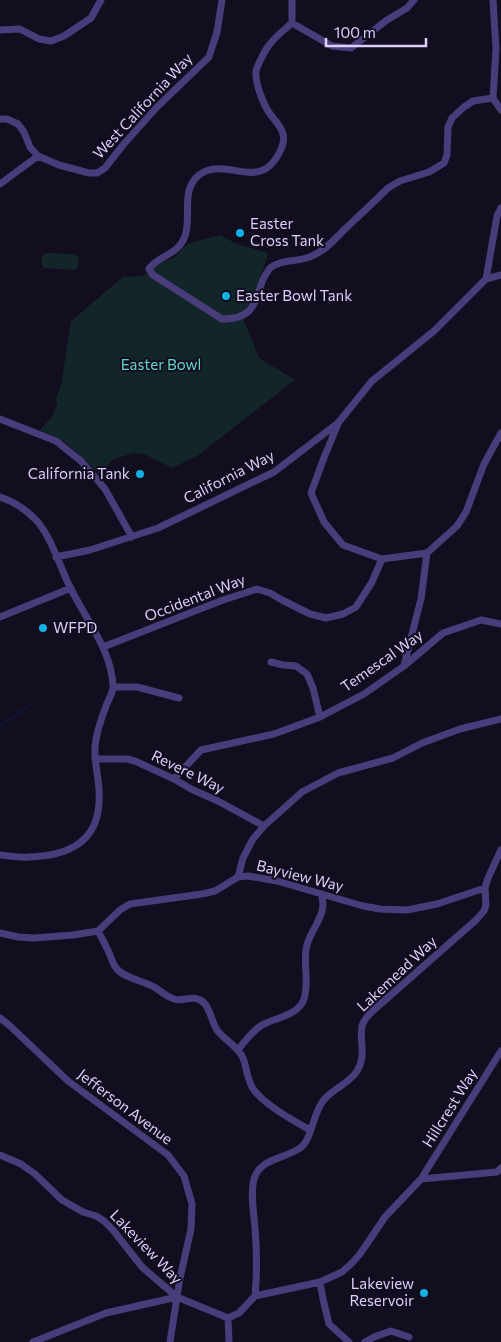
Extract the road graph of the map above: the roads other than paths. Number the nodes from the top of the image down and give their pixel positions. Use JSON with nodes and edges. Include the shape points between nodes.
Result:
{"nodes":[{"id":1,"x":101,"y":0,"type":"edge"},
{"id":2,"x":222,"y":0,"type":"edge"},
{"id":3,"x":292,"y":0,"type":"edge"},
{"id":4,"x":414,"y":0,"type":"edge"},
{"id":5,"x":494,"y":0,"type":"edge"},
{"id":6,"x":292,"y":23,"type":"junction"},
{"id":7,"x":0,"y":30,"type":"edge"},
{"id":8,"x":494,"y":98,"type":"junction"},
{"id":9,"x":501,"y":110,"type":"edge"},
{"id":10,"x":0,"y":118,"type":"edge"},
{"id":11,"x":38,"y":156,"type":"junction"},
{"id":12,"x":0,"y":184,"type":"edge"},
{"id":13,"x":501,"y":208,"type":"edge"},
{"id":14,"x":501,"y":276,"type":"edge"},
{"id":15,"x":486,"y":279,"type":"junction"},
{"id":16,"x":0,"y":419,"type":"edge"},
{"id":17,"x":338,"y":423,"type":"junction"},
{"id":18,"x":501,"y":433,"type":"edge"},
{"id":19,"x":0,"y":497,"type":"edge"},
{"id":20,"x":132,"y":537,"type":"junction"},
{"id":21,"x":427,"y":553,"type":"junction"},
{"id":22,"x":56,"y":557,"type":"junction"},
{"id":23,"x":382,"y":559,"type":"junction"},
{"id":24,"x":71,"y":588,"type":"junction"},
{"id":25,"x":0,"y":618,"type":"edge"},
{"id":26,"x":501,"y":624,"type":"edge"},
{"id":27,"x":103,"y":647,"type":"junction"},
{"id":28,"x":271,"y":662,"type":"dead end"},
{"id":29,"x":404,"y":666,"type":"junction"},
{"id":30,"x":114,"y":687,"type":"junction"},
{"id":31,"x":179,"y":698,"type":"dead end"},
{"id":32,"x":320,"y":718,"type":"junction"},
{"id":33,"x":501,"y":719,"type":"edge"},
{"id":34,"x":95,"y":760,"type":"junction"},
{"id":35,"x":174,"y":779,"type":"junction"},
{"id":36,"x":264,"y":826,"type":"junction"},
{"id":37,"x":501,"y":850,"type":"edge"},
{"id":38,"x":0,"y":855,"type":"edge"},
{"id":39,"x":238,"y":877,"type":"junction"},
{"id":40,"x":485,"y":888,"type":"junction"},
{"id":41,"x":322,"y":894,"type":"junction"},
{"id":42,"x":98,"y":931,"type":"junction"},
{"id":43,"x":0,"y":933,"type":"edge"},
{"id":44,"x":0,"y":1018,"type":"edge"},
{"id":45,"x":238,"y":1050,"type":"junction"},
{"id":46,"x":501,"y":1051,"type":"edge"},
{"id":47,"x":310,"y":1130,"type":"junction"},
{"id":48,"x":0,"y":1155,"type":"edge"},
{"id":49,"x":500,"y":1171,"type":"edge"},
{"id":50,"x":421,"y":1179,"type":"junction"},
{"id":51,"x":320,"y":1282,"type":"junction"},
{"id":52,"x":255,"y":1296,"type":"junction"},
{"id":53,"x":177,"y":1297,"type":"junction"},
{"id":54,"x":228,"y":1318,"type":"junction"},
{"id":55,"x":409,"y":1337,"type":"dead end"},
{"id":56,"x":33,"y":1342,"type":"edge"},
{"id":57,"x":170,"y":1342,"type":"edge"},
{"id":58,"x":229,"y":1342,"type":"edge"},
{"id":59,"x":349,"y":1342,"type":"edge"},
{"id":60,"x":365,"y":1342,"type":"edge"}],
"edges":[{"from":1,"to":7,"type":"street","via":[[91,18],[51,41],[20,29]]},
{"from":2,"to":11,"type":"street","name":"West California Way","via":[[209,57],[157,107],[105,168],[89,174]]},
{"from":3,"to":6,"type":"street"},
{"from":4,"to":6,"type":"street","via":[[408,8],[352,48],[332,46]]},
{"from":5,"to":8,"type":"street"},
{"from":6,"to":8,"type":"street","via":[[268,45],[256,70],[259,95],[283,132],[284,140],[277,157],[264,170],[255,173],[223,169],[200,175],[189,190],[182,244],[150,269],[157,278],[222,319],[244,316],[253,308],[269,269],[279,263],[312,256],[328,246],[388,188],[444,163],[452,118],[473,101]]},
{"from":8,"to":9,"type":"street"},
{"from":10,"to":11,"type":"street","via":[[18,124]]},
{"from":11,"to":12,"type":"street"},
{"from":13,"to":15,"type":"street"},
{"from":14,"to":15,"type":"street"},
{"from":15,"to":17,"type":"street","name":"California Way","via":[[434,331],[372,381]]},
{"from":16,"to":20,"type":"street","via":[[56,441],[81,461],[105,489]]},
{"from":17,"to":20,"type":"street","name":"California Way","via":[[274,472],[158,528]]},
{"from":17,"to":23,"type":"street","via":[[311,493],[324,522],[343,545]]},
{"from":18,"to":21,"type":"street","via":[[484,464],[466,512],[457,526]]},
{"from":19,"to":22,"type":"street","via":[[23,508],[36,520]]},
{"from":20,"to":22,"type":"street","name":"California Way"},
{"from":21,"to":23,"type":"street"},
{"from":21,"to":29,"type":"street","via":[[421,599]]},
{"from":22,"to":24,"type":"street"},
{"from":23,"to":27,"type":"street","name":"Occidental Way","via":[[356,607],[343,614],[326,618],[310,614],[257,589]]},
{"from":24,"to":25,"type":"street"},
{"from":24,"to":27,"type":"street"},
{"from":26,"to":29,"type":"street","name":"Temescal Way","via":[[481,620],[443,633]]},
{"from":27,"to":30,"type":"street"},
{"from":28,"to":32,"type":"street","via":[[296,666],[307,674],[314,688]]},
{"from":29,"to":32,"type":"street","name":"Temescal Way","via":[[364,694]]},
{"from":30,"to":31,"type":"street","via":[[137,687]]},
{"from":30,"to":34,"type":"street","via":[[99,728]]},
{"from":32,"to":35,"type":"street","name":"Temescal Way","via":[[274,734],[201,750]]},
{"from":33,"to":36,"type":"street","via":[[460,729],[393,758],[338,773],[302,792]]},
{"from":34,"to":35,"type":"street","name":"Revere Way","via":[[127,759]]},
{"from":34,"to":38,"type":"street","via":[[99,803],[96,821],[89,834],[77,846],[57,854],[29,858]]},
{"from":35,"to":36,"type":"street","name":"Revere Way"},
{"from":36,"to":39,"type":"street","via":[[243,858]]},
{"from":37,"to":40,"type":"street","name":"Lakemead Way"},
{"from":39,"to":41,"type":"street","name":"Bayview Way","via":[[256,877]]},
{"from":39,"to":42,"type":"street","name":"Bayview Way","via":[[202,894],[130,904]]},
{"from":40,"to":41,"type":"street","name":"Bayview Way","via":[[407,910],[363,906]]},
{"from":40,"to":47,"type":"street","name":"Lakemead Way","via":[[486,905],[476,920],[366,1018],[362,1026],[363,1050],[359,1068],[324,1100]]},
{"from":41,"to":45,"type":"street","via":[[322,913],[306,946],[304,1002],[257,1029]]},
{"from":42,"to":43,"type":"street","via":[[34,938]]},
{"from":42,"to":45,"type":"street","via":[[114,965],[122,974],[172,999],[201,1000],[216,1028]]},
{"from":44,"to":53,"type":"street","name":"Jefferson Avenue","via":[[68,1081],[168,1155],[184,1176],[192,1204],[191,1229]]},
{"from":45,"to":47,"type":"street","via":[[254,1090],[265,1101]]},
{"from":46,"to":50,"type":"street","name":"Hillcrest Way"},
{"from":47,"to":52,"type":"street","name":"Lakemead Way","via":[[302,1147],[262,1165],[254,1179]]},
{"from":48,"to":53,"type":"street","name":"Lakeview Way","via":[[35,1174],[62,1200],[104,1221],[142,1267]]},
{"from":49,"to":50,"type":"street"},
{"from":50,"to":51,"type":"street","via":[[385,1217],[352,1263],[342,1272]]},
{"from":51,"to":52,"type":"street"},
{"from":51,"to":59,"type":"street","via":[[329,1324]]},
{"from":52,"to":54,"type":"street","via":[[239,1313]]},
{"from":53,"to":54,"type":"street","name":"Lakeview Way"},
{"from":53,"to":56,"type":"street","via":[[106,1313]]},
{"from":53,"to":57,"type":"street","name":"Jefferson Avenue"},
{"from":54,"to":58,"type":"street"},
{"from":55,"to":60,"type":"street","via":[[391,1331]]}]}
